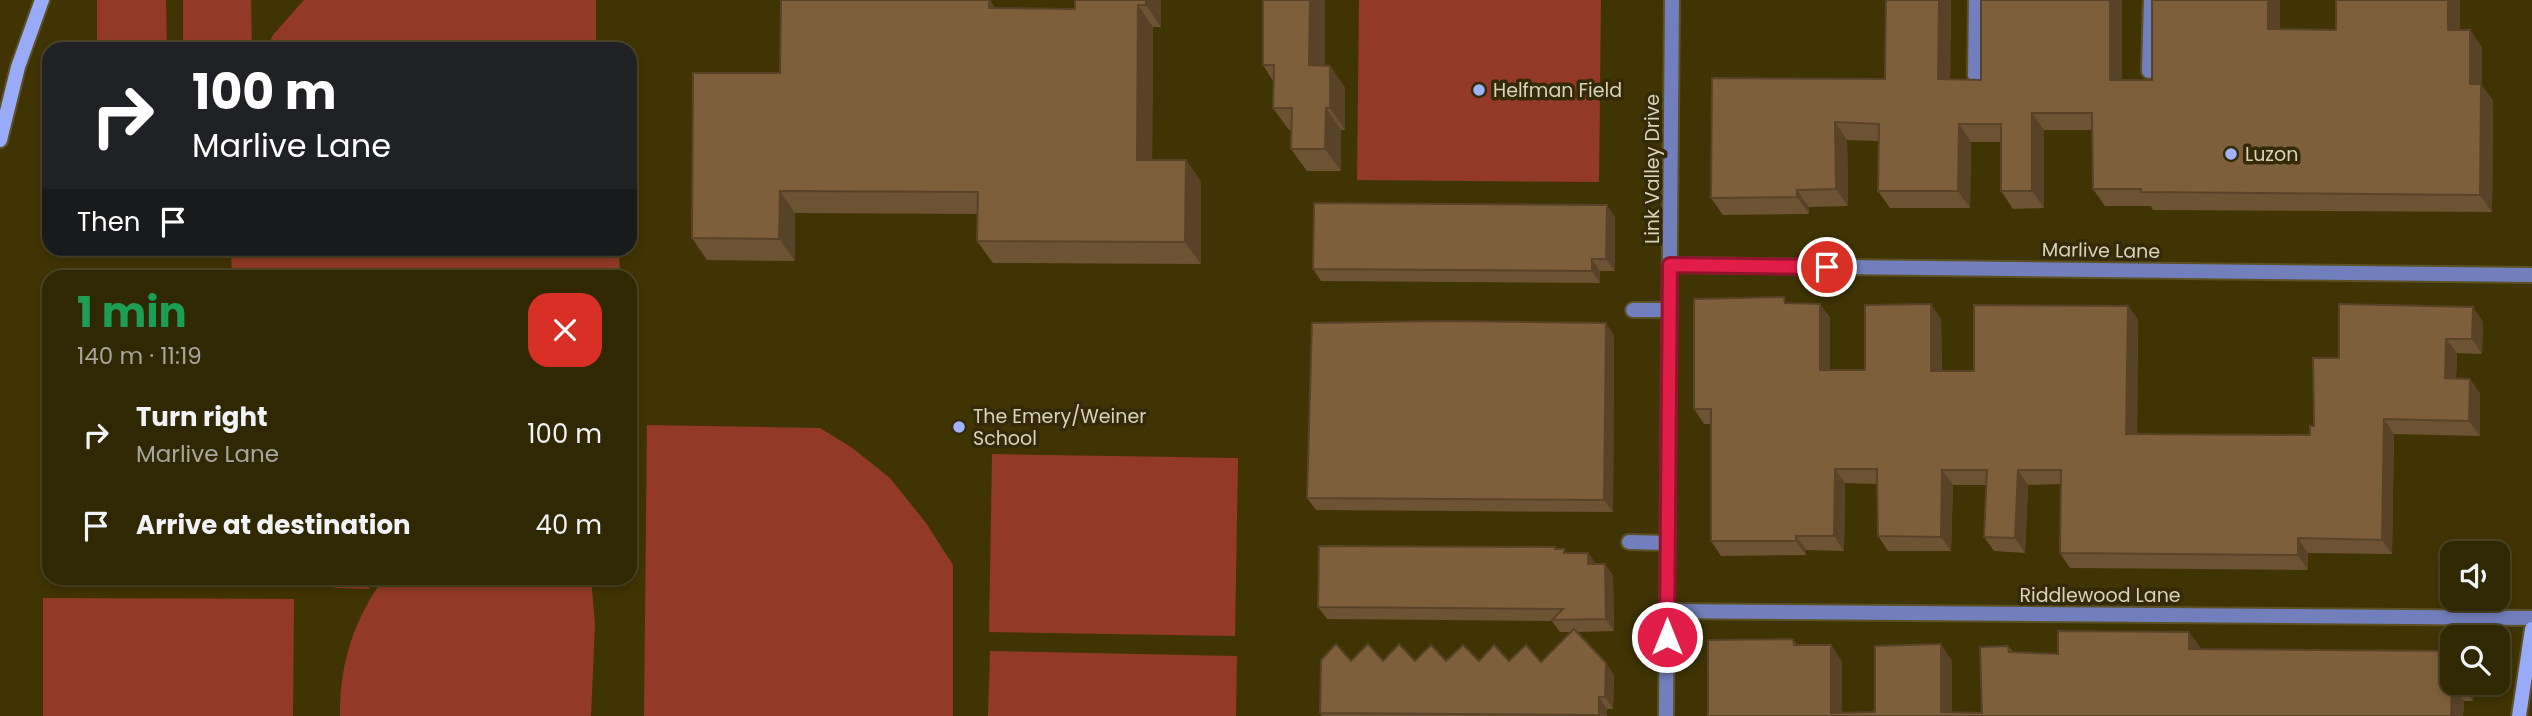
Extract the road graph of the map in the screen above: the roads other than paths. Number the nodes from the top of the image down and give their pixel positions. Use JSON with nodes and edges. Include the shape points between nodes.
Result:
{"nodes":[{"id":1,"x":42,"y":0,"type":"edge"},
{"id":2,"x":1672,"y":0,"type":"edge"},
{"id":3,"x":1976,"y":0,"type":"edge"},
{"id":4,"x":2151,"y":0,"type":"edge"},
{"id":5,"x":2149,"y":71,"type":"edge"},
{"id":6,"x":1975,"y":75,"type":"dead end"},
{"id":7,"x":0,"y":140,"type":"edge"},
{"id":8,"x":1670,"y":265,"type":"junction"},
{"id":9,"x":2532,"y":275,"type":"edge"},
{"id":10,"x":1633,"y":310,"type":"dead end"},
{"id":11,"x":1670,"y":310,"type":"junction"},
{"id":12,"x":1629,"y":542,"type":"dead end"},
{"id":13,"x":1668,"y":543,"type":"junction"},
{"id":14,"x":1667,"y":611,"type":"junction"},
{"id":15,"x":2532,"y":618,"type":"edge"},
{"id":16,"x":2532,"y":629,"type":"edge"},
{"id":17,"x":1667,"y":716,"type":"edge"},
{"id":18,"x":2519,"y":716,"type":"edge"}],
"edges":[{"from":1,"to":7,"type":"main road","via":[[18,67]]},
{"from":2,"to":8,"type":"street","name":"Link Valley Drive"},
{"from":3,"to":6,"type":"street"},
{"from":4,"to":5,"type":"street"},
{"from":8,"to":9,"type":"street","name":"Marlive Lane"},
{"from":8,"to":11,"type":"street","name":"Link Valley Drive"},
{"from":10,"to":11,"type":"street"},
{"from":11,"to":13,"type":"street","name":"Link Valley Drive"},
{"from":12,"to":13,"type":"street"},
{"from":13,"to":14,"type":"street","name":"Link Valley Drive"},
{"from":14,"to":15,"type":"street","name":"Riddlewood Lane"},
{"from":14,"to":17,"type":"street","name":"Link Valley Drive"},
{"from":16,"to":18,"type":"main road"}]}
